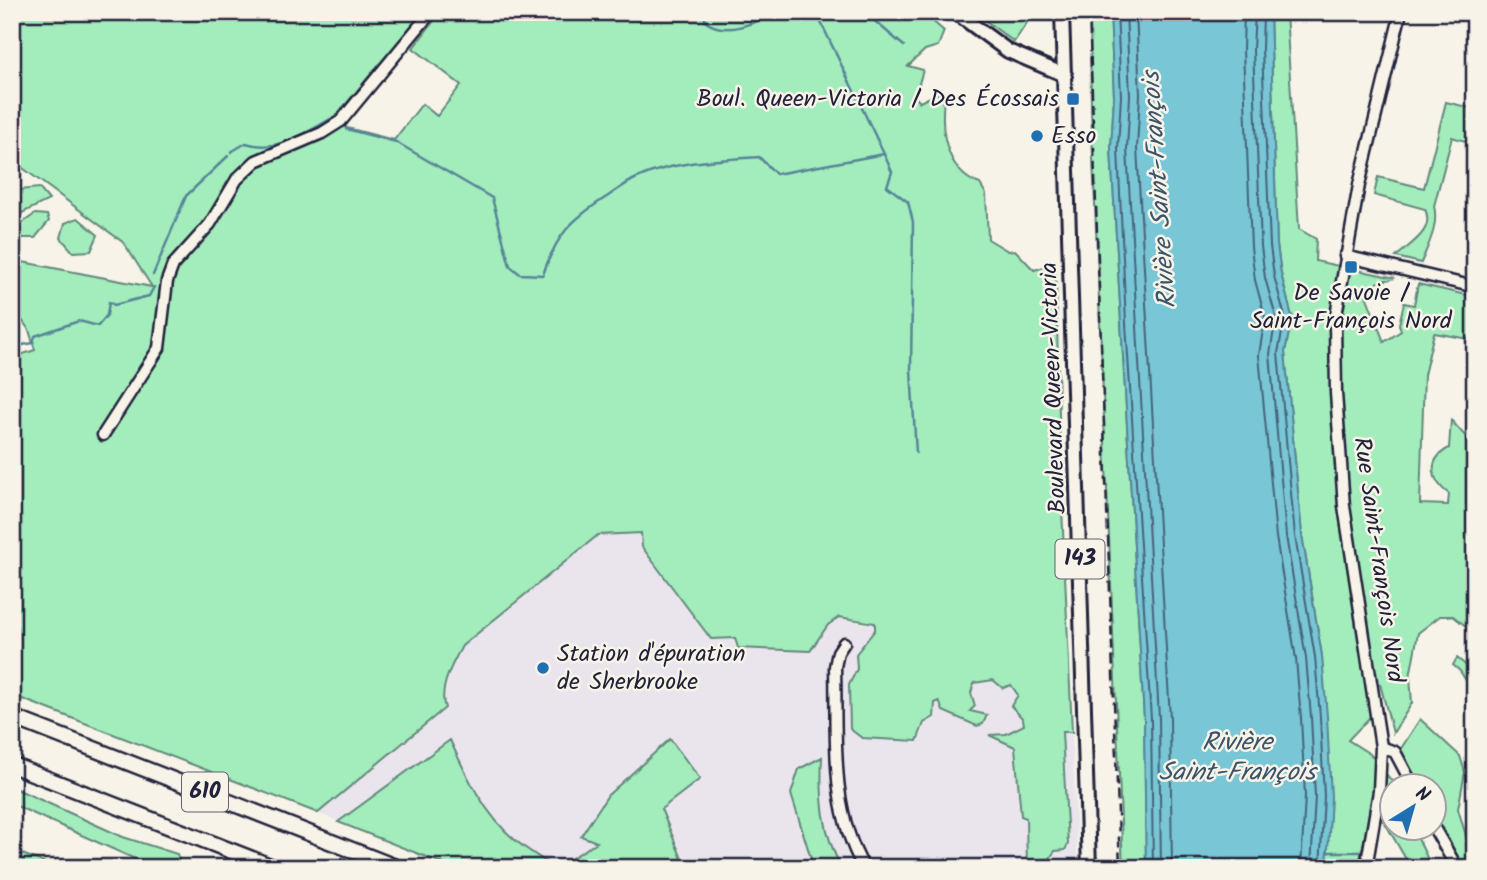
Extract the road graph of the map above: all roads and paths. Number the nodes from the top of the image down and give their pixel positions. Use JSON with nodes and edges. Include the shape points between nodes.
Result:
{"nodes":[{"id":1,"x":431,"y":12,"type":"edge"},
{"id":2,"x":955,"y":12,"type":"edge"},
{"id":3,"x":1062,"y":12,"type":"edge"},
{"id":4,"x":1401,"y":12,"type":"edge"},
{"id":5,"x":1065,"y":75,"type":"junction"},
{"id":6,"x":1345,"y":256,"type":"junction"},
{"id":7,"x":1475,"y":288,"type":"edge"},
{"id":8,"x":103,"y":435,"type":"dead end"},
{"id":9,"x":844,"y":643,"type":"dead end"},
{"id":10,"x":12,"y":717,"type":"edge"},
{"id":11,"x":1381,"y":747,"type":"junction"},
{"id":12,"x":12,"y":765,"type":"edge"},
{"id":13,"x":1406,"y":772,"type":"edge"},
{"id":14,"x":1442,"y":842,"type":"edge"},
{"id":15,"x":1367,"y":863,"type":"edge"},
{"id":16,"x":275,"y":868,"type":"edge"},
{"id":17,"x":397,"y":868,"type":"edge"},
{"id":18,"x":864,"y":868,"type":"edge"},
{"id":19,"x":1089,"y":868,"type":"edge"},
{"id":20,"x":1457,"y":868,"type":"edge"}],
"edges":[{"from":1,"to":8,"type":"street","via":[[341,121],[256,160],[237,179],[210,224],[169,273],[159,348]]},
{"from":2,"to":5,"type":"main road","via":[[1007,51]]},
{"from":3,"to":5,"type":"main road","number":"143"},
{"from":4,"to":6,"type":"street","name":"Rue Saint-François Nord"},
{"from":5,"to":19,"type":"main road","name":"Boulevard Queen-Victoria","number":"143"},
{"from":6,"to":7,"type":"street"},
{"from":6,"to":11,"type":"street","name":"Rue Saint-François Nord","via":[[1335,321],[1339,444],[1350,554]]},
{"from":9,"to":18,"type":"street","via":[[835,667],[839,799],[848,835]]},
{"from":10,"to":17,"type":"highway","number":"610"},
{"from":11,"to":13,"type":"street","via":[[1395,752]]},
{"from":11,"to":15,"type":"street","name":"Rue Saint-François Nord"},
{"from":12,"to":16,"type":"highway","number":"610"},
{"from":14,"to":20,"type":"street"}]}
